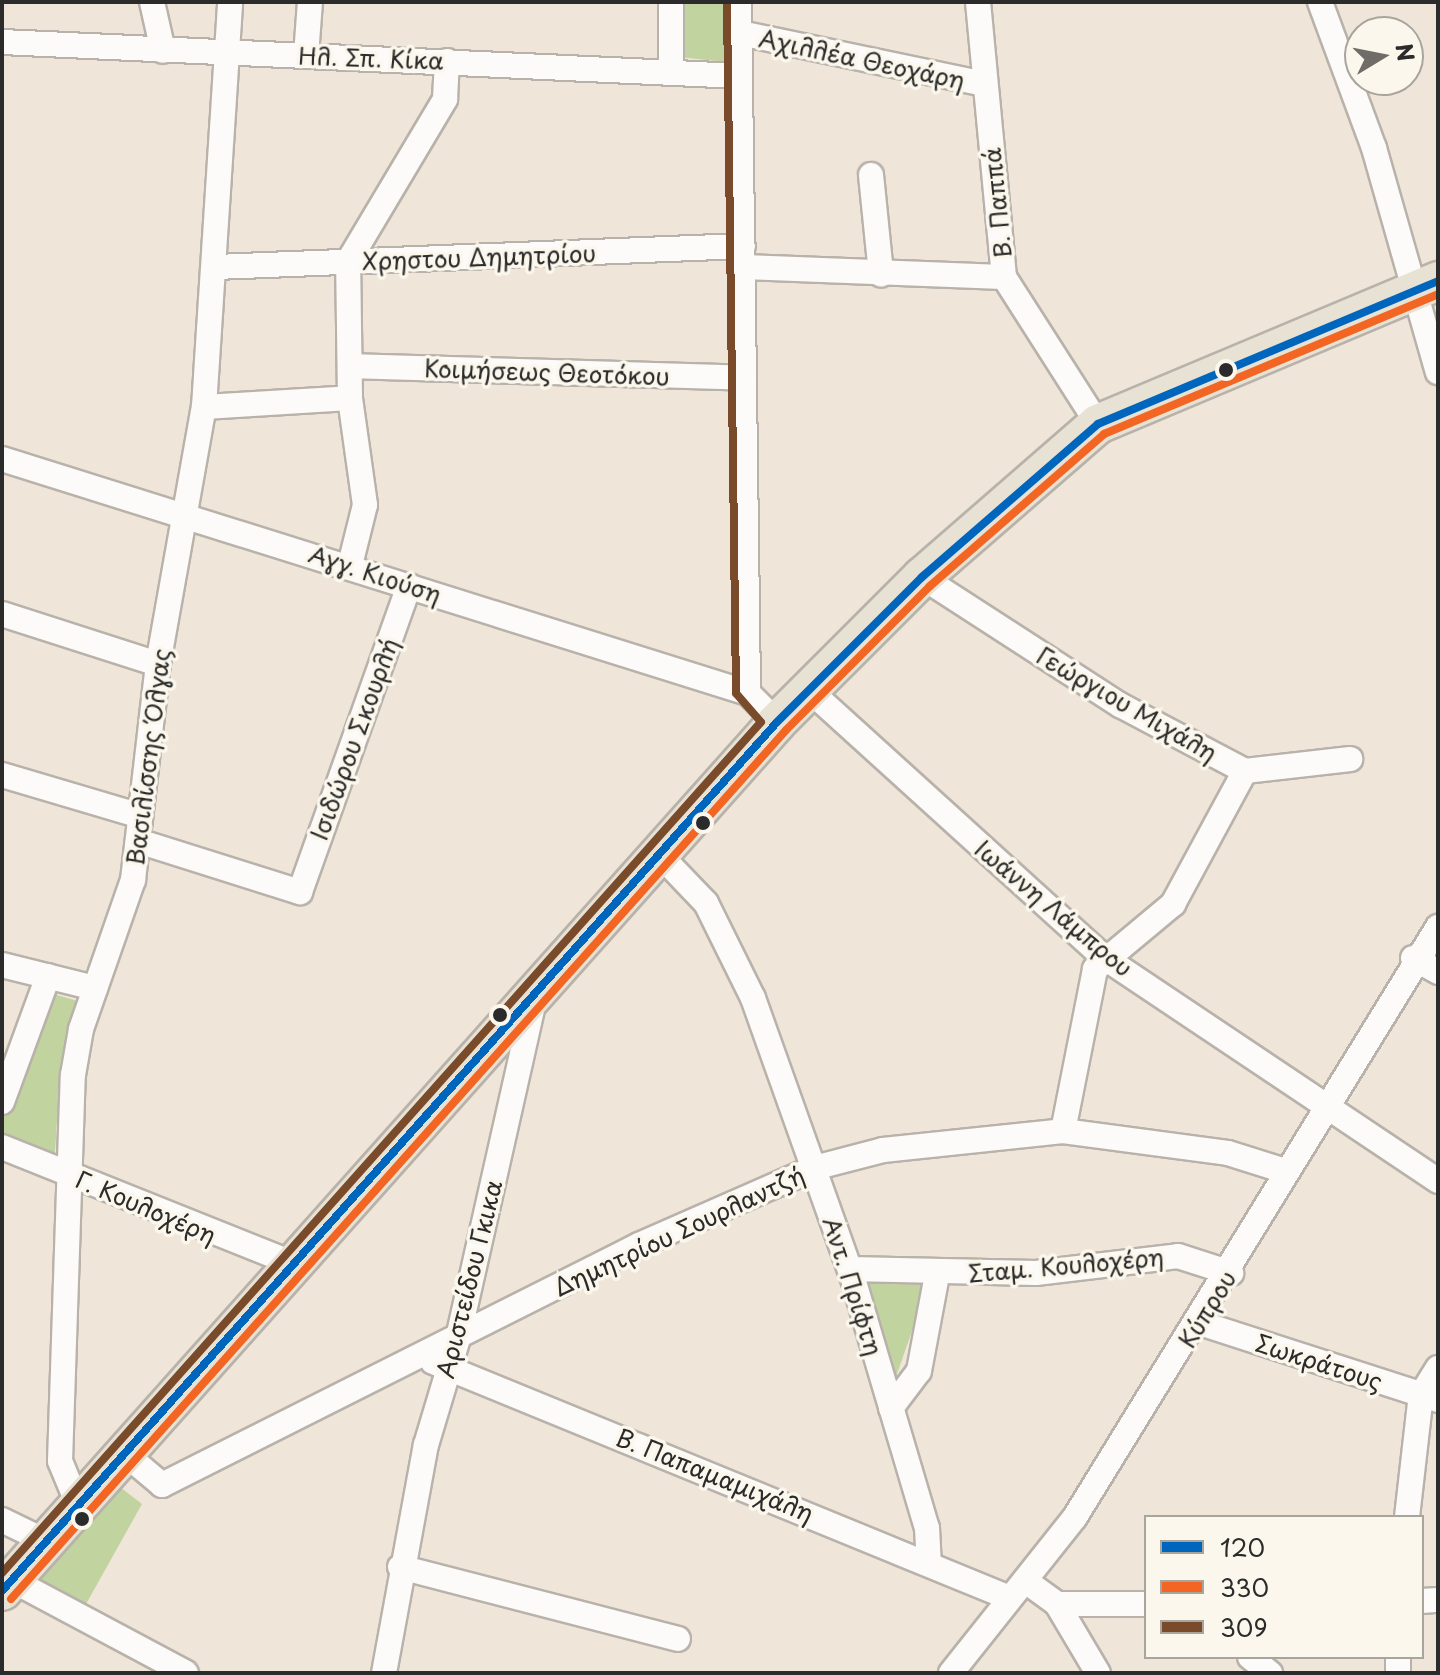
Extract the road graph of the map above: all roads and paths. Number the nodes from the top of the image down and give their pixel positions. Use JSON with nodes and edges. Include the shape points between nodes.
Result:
{"nodes":[{"id":1,"x":152,"y":2,"type":"edge"},
{"id":2,"x":230,"y":2,"type":"edge"},
{"id":3,"x":310,"y":2,"type":"edge"},
{"id":4,"x":671,"y":2,"type":"edge"},
{"id":5,"x":739,"y":2,"type":"edge"},
{"id":6,"x":978,"y":2,"type":"edge"},
{"id":7,"x":1320,"y":2,"type":"edge"},
{"id":8,"x":740,"y":33,"type":"junction"},
{"id":9,"x":2,"y":42,"type":"edge"},
{"id":10,"x":163,"y":51,"type":"junction"},
{"id":11,"x":228,"y":54,"type":"junction"},
{"id":12,"x":306,"y":56,"type":"junction"},
{"id":13,"x":447,"y":61,"type":"junction"},
{"id":14,"x":671,"y":73,"type":"junction"},
{"id":15,"x":740,"y":76,"type":"junction"},
{"id":16,"x":985,"y":84,"type":"junction"},
{"id":17,"x":871,"y":175,"type":"dead end"},
{"id":18,"x":743,"y":256,"type":"junction"},
{"id":19,"x":348,"y":262,"type":"junction"},
{"id":20,"x":216,"y":267,"type":"junction"},
{"id":21,"x":881,"y":274,"type":"junction"},
{"id":22,"x":1004,"y":277,"type":"junction"},
{"id":23,"x":1428,"y":284,"type":"edge"},
{"id":24,"x":351,"y":366,"type":"junction"},
{"id":25,"x":1438,"y":372,"type":"edge"},
{"id":26,"x":744,"y":378,"type":"junction"},
{"id":27,"x":350,"y":398,"type":"junction"},
{"id":28,"x":204,"y":407,"type":"junction"},
{"id":29,"x":1098,"y":424,"type":"junction"},
{"id":30,"x":2,"y":459,"type":"edge"},
{"id":31,"x":183,"y":513,"type":"junction"},
{"id":32,"x":350,"y":565,"type":"junction"},
{"id":33,"x":922,"y":577,"type":"junction"},
{"id":34,"x":409,"y":586,"type":"junction"},
{"id":35,"x":2,"y":614,"type":"edge"},
{"id":36,"x":158,"y":664,"type":"junction"},
{"id":37,"x":809,"y":690,"type":"junction"},
{"id":38,"x":748,"y":693,"type":"junction"},
{"id":39,"x":777,"y":722,"type":"junction"},
{"id":40,"x":1350,"y":759,"type":"dead end"},
{"id":41,"x":1245,"y":771,"type":"junction"},
{"id":42,"x":2,"y":775,"type":"edge"},
{"id":43,"x":140,"y":816,"type":"junction"},
{"id":44,"x":138,"y":841,"type":"junction"},
{"id":45,"x":659,"y":854,"type":"junction"},
{"id":46,"x":1438,"y":927,"type":"edge"},
{"id":47,"x":1105,"y":958,"type":"junction"},
{"id":48,"x":1413,"y":958,"type":"junction"},
{"id":49,"x":2,"y":965,"type":"edge"},
{"id":50,"x":1438,"y":972,"type":"edge"},
{"id":51,"x":48,"y":976,"type":"junction"},
{"id":52,"x":95,"y":988,"type":"junction"},
{"id":53,"x":537,"y":990,"type":"junction"},
{"id":54,"x":2,"y":1102,"type":"edge"},
{"id":55,"x":1328,"y":1104,"type":"junction"},
{"id":56,"x":1063,"y":1131,"type":"junction"},
{"id":57,"x":2,"y":1147,"type":"edge"},
{"id":58,"x":814,"y":1168,"type":"junction"},
{"id":59,"x":1285,"y":1171,"type":"junction"},
{"id":60,"x":72,"y":1177,"type":"junction"},
{"id":61,"x":1438,"y":1181,"type":"edge"},
{"id":62,"x":292,"y":1263,"type":"junction"},
{"id":63,"x":850,"y":1269,"type":"junction"},
{"id":64,"x":1231,"y":1273,"type":"junction"},
{"id":65,"x":937,"y":1275,"type":"junction"},
{"id":66,"x":1200,"y":1323,"type":"junction"},
{"id":67,"x":458,"y":1338,"type":"junction"},
{"id":68,"x":424,"y":1357,"type":"junction"},
{"id":69,"x":447,"y":1368,"type":"junction"},
{"id":70,"x":1438,"y":1368,"type":"edge"},
{"id":71,"x":1430,"y":1398,"type":"edge"},
{"id":72,"x":891,"y":1408,"type":"junction"},
{"id":73,"x":123,"y":1452,"type":"junction"},
{"id":74,"x":77,"y":1502,"type":"junction"},
{"id":75,"x":1407,"y":1515,"type":"edge"},
{"id":76,"x":2,"y":1520,"type":"edge"},
{"id":77,"x":45,"y":1541,"type":"junction"},
{"id":78,"x":929,"y":1561,"type":"junction"},
{"id":79,"x":400,"y":1567,"type":"junction"},
{"id":80,"x":1027,"y":1582,"type":"junction"},
{"id":81,"x":7,"y":1585,"type":"edge"},
{"id":82,"x":1005,"y":1596,"type":"junction"},
{"id":83,"x":1057,"y":1604,"type":"junction"},
{"id":84,"x":1144,"y":1604,"type":"edge"},
{"id":85,"x":678,"y":1639,"type":"dead end"},
{"id":86,"x":1252,"y":1659,"type":"edge"},
{"id":87,"x":186,"y":1673,"type":"edge"},
{"id":88,"x":384,"y":1673,"type":"edge"},
{"id":89,"x":951,"y":1673,"type":"edge"},
{"id":90,"x":1098,"y":1673,"type":"edge"},
{"id":91,"x":1270,"y":1673,"type":"edge"}],
"edges":[{"from":1,"to":10,"type":"street"},
{"from":2,"to":11,"type":"street","name":"Βασιλίσσης Όλγας"},
{"from":3,"to":12,"type":"street"},
{"from":4,"to":14,"type":"street"},
{"from":5,"to":8,"type":"street"},
{"from":6,"to":16,"type":"street","name":"Β. Παππά"},
{"from":7,"to":23,"type":"street"},
{"from":8,"to":15,"type":"street"},
{"from":8,"to":16,"type":"street","name":"Αχιλλέα Θεοχάρη"},
{"from":9,"to":10,"type":"street","name":"Ηλ. Σπ. Κίκα"},
{"from":10,"to":11,"type":"street","name":"Ηλ. Σπ. Κίκα"},
{"from":11,"to":12,"type":"street","name":"Ηλ. Σπ. Κίκα"},
{"from":11,"to":20,"type":"street","name":"Βασιλίσσης Όλγας"},
{"from":12,"to":13,"type":"street","name":"Ηλ. Σπ. Κίκα"},
{"from":13,"to":14,"type":"street","name":"Ηλ. Σπ. Κίκα"},
{"from":13,"to":19,"type":"street","via":[[445,99]]},
{"from":14,"to":15,"type":"street","name":"Ηλ. Σπ. Κίκα"},
{"from":15,"to":18,"type":"street"},
{"from":16,"to":22,"type":"street","name":"Β. Παππά"},
{"from":17,"to":21,"type":"street"},
{"from":18,"to":19,"type":"street","name":"Χρηστου Δημητρίου"},
{"from":18,"to":21,"type":"street","name":"Χρηστου Δημητρίου"},
{"from":18,"to":26,"type":"street"},
{"from":19,"to":20,"type":"street","name":"Χρηστου Δημητρίου"},
{"from":19,"to":24,"type":"street"},
{"from":20,"to":28,"type":"street","name":"Βασιλίσσης Όλγας"},
{"from":21,"to":22,"type":"street","name":"Χρηστου Δημητρίου"},
{"from":22,"to":29,"type":"street","name":"Β. Παππά"},
{"from":23,"to":25,"type":"street"},
{"from":23,"to":29,"type":"main road"},
{"from":24,"to":26,"type":"street","name":"Κοιμήσεως Θεοτόκου"},
{"from":24,"to":27,"type":"street"},
{"from":26,"to":38,"type":"street"},
{"from":27,"to":28,"type":"street"},
{"from":27,"to":32,"type":"street","via":[[365,505]]},
{"from":28,"to":31,"type":"street","name":"Βασιλίσσης Όλγας"},
{"from":29,"to":33,"type":"main road"},
{"from":30,"to":31,"type":"street","name":"Αγγ. Κιούση"},
{"from":31,"to":32,"type":"street","name":"Αγγ. Κιούση"},
{"from":31,"to":36,"type":"street","name":"Βασιλίσσης Όλγας"},
{"from":32,"to":34,"type":"street","name":"Αγγ. Κιούση"},
{"from":33,"to":37,"type":"main road"},
{"from":33,"to":41,"type":"street","name":"Γεώργιου Μιχάλη","via":[[1120,705]]},
{"from":34,"to":38,"type":"street","name":"Αγγ. Κιούση"},
{"from":34,"to":44,"type":"street","name":"Ισιδώρου Σκουρλή","via":[[300,892]]},
{"from":35,"to":36,"type":"street"},
{"from":36,"to":43,"type":"street","name":"Βασιλίσσης Όλγας"},
{"from":37,"to":39,"type":"main road"},
{"from":37,"to":47,"type":"street","name":"Ιωάννη Λάμπρου"},
{"from":38,"to":39,"type":"street"},
{"from":39,"to":45,"type":"main road"},
{"from":40,"to":41,"type":"street","name":"Γεώργιου Μιχάλη"},
{"from":41,"to":47,"type":"street","via":[[1173,904]]},
{"from":42,"to":43,"type":"street"},
{"from":43,"to":44,"type":"street","name":"Βασιλίσσης Όλγας"},
{"from":44,"to":52,"type":"street","name":"Βασιλίσσης Όλγας","via":[[124,920]]},
{"from":45,"to":53,"type":"main road"},
{"from":45,"to":58,"type":"street","name":"Αντ. Πρίφτη","via":[[723,929]]},
{"from":46,"to":48,"type":"street","name":"Κύπρου"},
{"from":47,"to":55,"type":"street","name":"Ιωάννη Λάμπρου"},
{"from":47,"to":56,"type":"street","via":[[1082,1015]]},
{"from":48,"to":50,"type":"street"},
{"from":48,"to":55,"type":"street","name":"Κύπρου"},
{"from":49,"to":51,"type":"street"},
{"from":51,"to":52,"type":"street"},
{"from":51,"to":54,"type":"street"},
{"from":52,"to":60,"type":"street","name":"Βασιλίσσης Όλγας","via":[[73,1075]]},
{"from":53,"to":62,"type":"main road"},
{"from":53,"to":67,"type":"street","name":"Αριστείδου Γκικα"},
{"from":55,"to":59,"type":"street","name":"Κύπρου"},
{"from":55,"to":61,"type":"street","name":"Ιωάννη Λάμπρου"},
{"from":56,"to":58,"type":"street","name":"Δημητρίου Σουρλαντζή","via":[[883,1150]]},
{"from":56,"to":59,"type":"street","name":"Δημητρίου Σουρλαντζή","via":[[1228,1153]]},
{"from":57,"to":60,"type":"street","name":"Γ. Κουλοχέρη"},
{"from":58,"to":63,"type":"street","name":"Αντ. Πρίφτη"},
{"from":58,"to":67,"type":"street","name":"Δημητρίου Σουρλαντζή","via":[[639,1245]]},
{"from":59,"to":64,"type":"street","name":"Κύπρου"},
{"from":60,"to":62,"type":"street","name":"Γ. Κουλοχέρη"},
{"from":60,"to":74,"type":"street","name":"Βασιλίσσης Όλγας","via":[[60,1461]]},
{"from":62,"to":73,"type":"main road"},
{"from":63,"to":65,"type":"street","name":"Σταμ. Κουλοχέρη"},
{"from":63,"to":72,"type":"street","name":"Αντ. Πρίφτη"},
{"from":64,"to":65,"type":"street","name":"Σταμ. Κουλοχέρη","via":[[1178,1256],[1036,1273]]},
{"from":64,"to":66,"type":"street","name":"Κύπρου"},
{"from":65,"to":72,"type":"street","via":[[919,1371]]},
{"from":66,"to":71,"type":"street","name":"Σωκράτους"},
{"from":66,"to":80,"type":"street","name":"Κύπρου"},
{"from":67,"to":68,"type":"street","name":"Δημητρίου Σουρλαντζή"},
{"from":67,"to":69,"type":"street","name":"Αριστείδου Γκικα"},
{"from":68,"to":69,"type":"street","name":"Β. Παπαμαμιχάλη"},
{"from":68,"to":73,"type":"street","name":"Δημητρίου Σουρλαντζή","via":[[162,1485]]},
{"from":69,"to":78,"type":"street","name":"Β. Παπαμαμιχάλη"},
{"from":69,"to":79,"type":"street","name":"Αριστείδου Γκικα"},
{"from":70,"to":71,"type":"street"},
{"from":71,"to":75,"type":"street"},
{"from":72,"to":78,"type":"street","name":"Αντ. Πρίφτη","via":[[927,1528]]},
{"from":73,"to":74,"type":"main road"},
{"from":74,"to":77,"type":"main road"},
{"from":76,"to":77,"type":"street"},
{"from":77,"to":81,"type":"main road"},
{"from":78,"to":82,"type":"street","name":"Β. Παπαμαμιχάλη"},
{"from":79,"to":85,"type":"street"},
{"from":79,"to":88,"type":"street","name":"Αριστείδου Γκικα"},
{"from":80,"to":82,"type":"street","name":"Κύπρου"},
{"from":80,"to":83,"type":"street"},
{"from":81,"to":87,"type":"street"},
{"from":82,"to":89,"type":"street","name":"Κύπρου"},
{"from":83,"to":84,"type":"street"},
{"from":83,"to":90,"type":"street"},
{"from":86,"to":91,"type":"street"}]}
